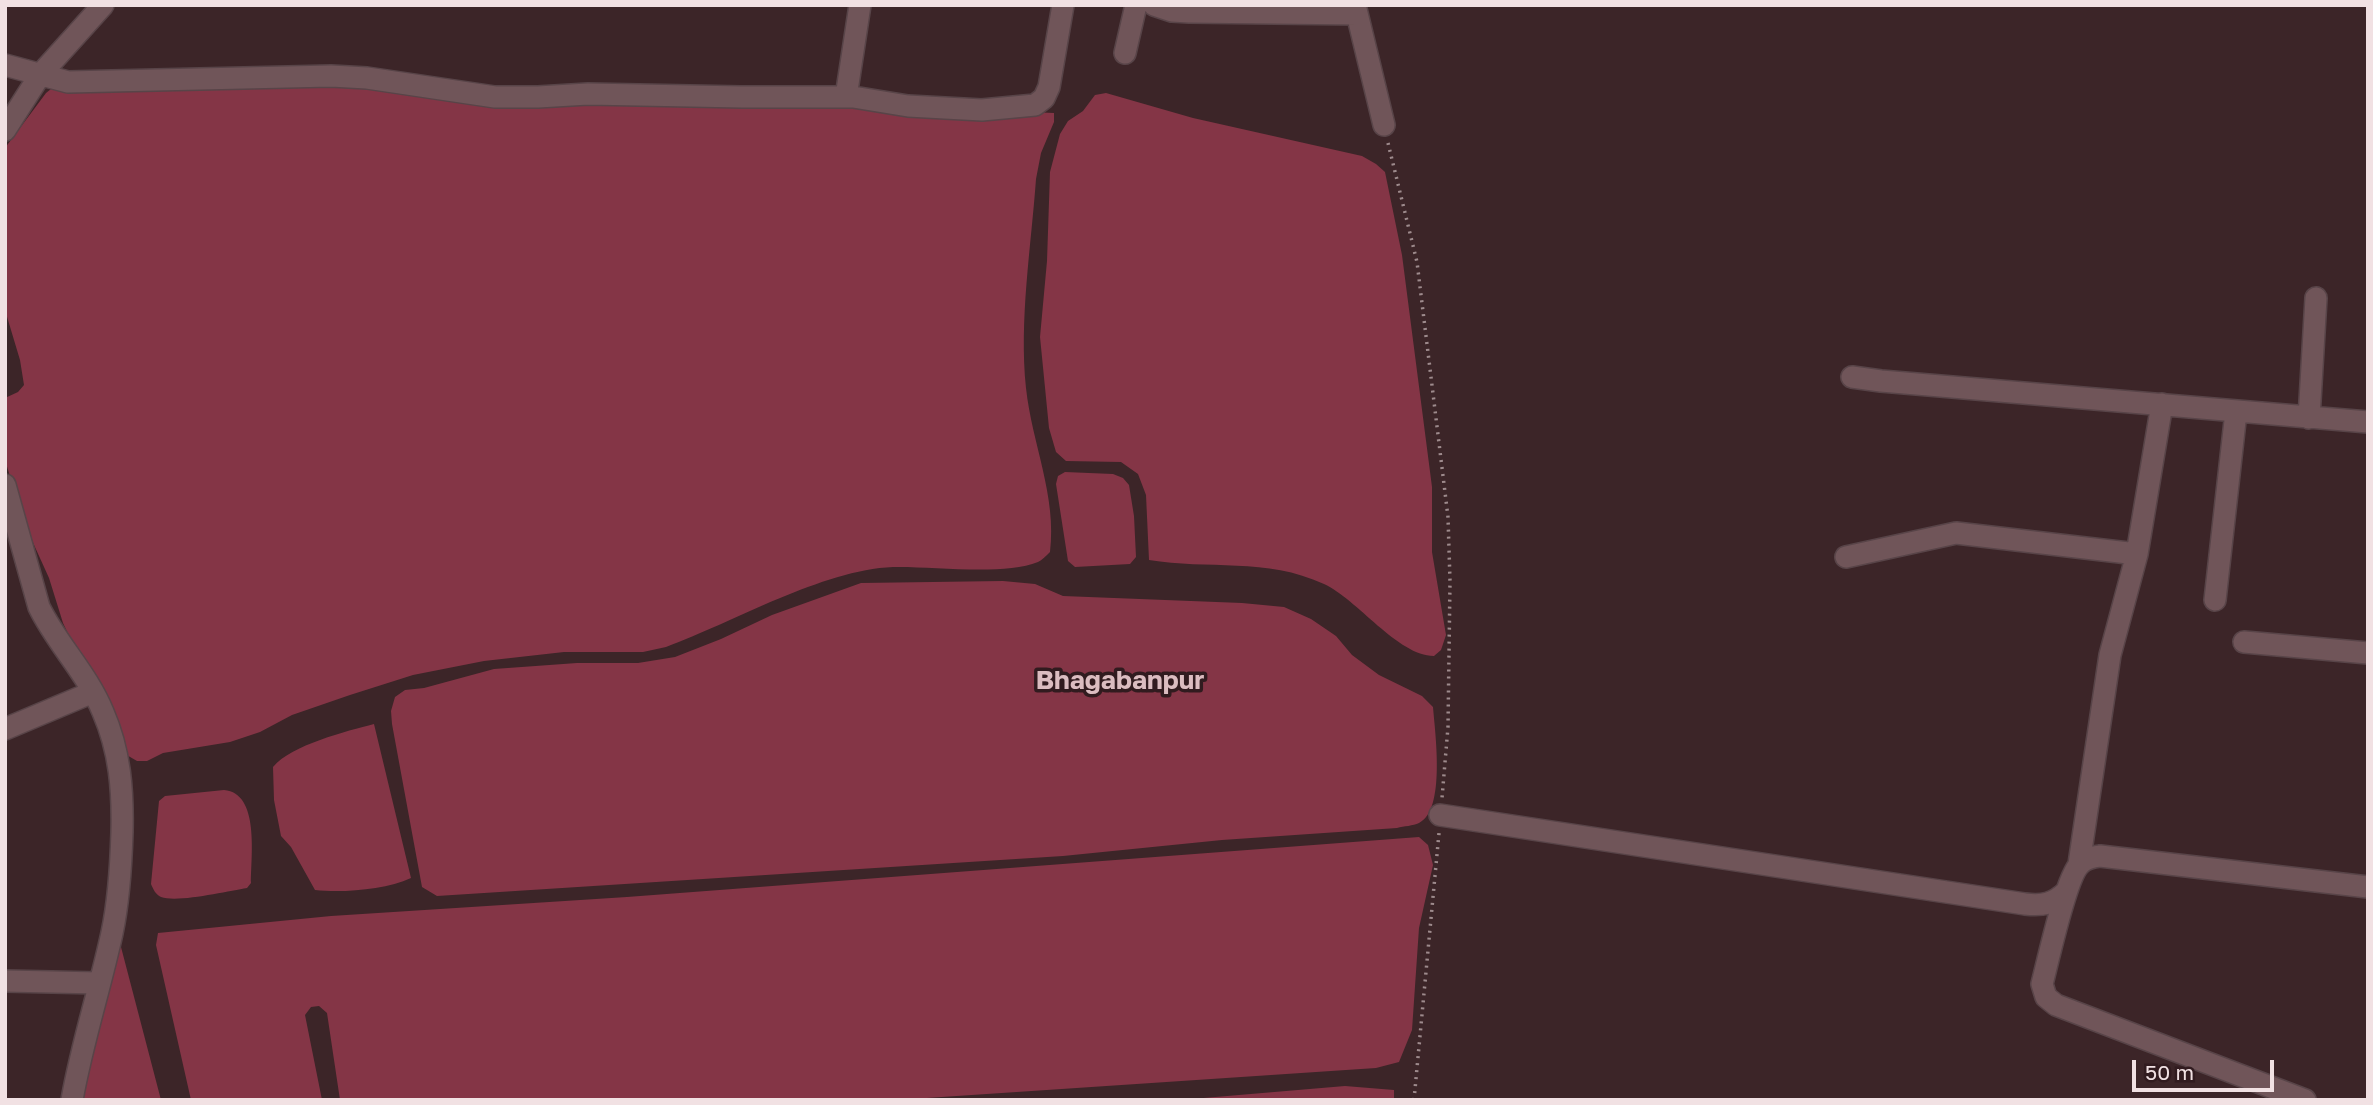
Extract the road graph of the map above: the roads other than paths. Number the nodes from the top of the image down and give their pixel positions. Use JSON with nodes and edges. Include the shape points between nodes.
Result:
{"nodes":[{"id":1,"x":103,"y":5,"type":"edge"},
{"id":2,"x":860,"y":5,"type":"edge"},
{"id":3,"x":1063,"y":5,"type":"edge"},
{"id":4,"x":1136,"y":5,"type":"edge"},
{"id":5,"x":1154,"y":5,"type":"edge"},
{"id":6,"x":1356,"y":9,"type":"edge"},
{"id":7,"x":1125,"y":53,"type":"dead end"},
{"id":8,"x":5,"y":65,"type":"edge"},
{"id":9,"x":40,"y":75,"type":"junction"},
{"id":10,"x":846,"y":97,"type":"junction"},
{"id":11,"x":1384,"y":125,"type":"road end"},
{"id":12,"x":5,"y":130,"type":"edge"},
{"id":13,"x":2316,"y":298,"type":"dead end"},
{"id":14,"x":1852,"y":377,"type":"dead end"},
{"id":15,"x":2162,"y":404,"type":"junction"},
{"id":16,"x":2236,"y":412,"type":"junction"},
{"id":17,"x":2309,"y":418,"type":"junction"},
{"id":18,"x":2368,"y":422,"type":"edge"},
{"id":19,"x":5,"y":485,"type":"edge"},
{"id":20,"x":12,"y":532,"type":"edge"},
{"id":21,"x":2137,"y":554,"type":"junction"},
{"id":22,"x":1846,"y":558,"type":"dead end"},
{"id":23,"x":2215,"y":600,"type":"dead end"},
{"id":24,"x":2245,"y":642,"type":"dead end"},
{"id":25,"x":2368,"y":653,"type":"edge"},
{"id":26,"x":93,"y":692,"type":"junction"},
{"id":27,"x":5,"y":729,"type":"edge"},
{"id":28,"x":1440,"y":815,"type":"road end"},
{"id":29,"x":2079,"y":864,"type":"junction"},
{"id":30,"x":2368,"y":887,"type":"edge"},
{"id":31,"x":2066,"y":892,"type":"junction"},
{"id":32,"x":5,"y":981,"type":"edge"},
{"id":33,"x":99,"y":983,"type":"junction"},
{"id":34,"x":72,"y":1100,"type":"edge"},
{"id":35,"x":2305,"y":1100,"type":"edge"}],
"edges":[{"from":1,"to":9,"type":"street"},
{"from":2,"to":10,"type":"street"},
{"from":3,"to":10,"type":"street","via":[[1049,87],[1035,105],[982,110]]},
{"from":4,"to":7,"type":"street"},
{"from":5,"to":6,"type":"street","via":[[1189,12]]},
{"from":6,"to":11,"type":"street"},
{"from":8,"to":9,"type":"street"},
{"from":9,"to":10,"type":"street","via":[[68,82],[331,76],[517,97]]},
{"from":9,"to":12,"type":"street"},
{"from":13,"to":17,"type":"street"},
{"from":14,"to":15,"type":"street"},
{"from":15,"to":16,"type":"street"},
{"from":15,"to":21,"type":"street"},
{"from":16,"to":17,"type":"street"},
{"from":16,"to":23,"type":"street"},
{"from":17,"to":18,"type":"street"},
{"from":19,"to":20,"type":"street"},
{"from":20,"to":26,"type":"street","via":[[48,625]]},
{"from":21,"to":22,"type":"street","via":[[1956,533]]},
{"from":21,"to":29,"type":"street","via":[[2110,655]]},
{"from":24,"to":25,"type":"street"},
{"from":26,"to":27,"type":"street"},
{"from":26,"to":33,"type":"street","via":[[117,752],[123,805],[117,901]]},
{"from":28,"to":31,"type":"street","via":[[2041,906]]},
{"from":29,"to":30,"type":"street","via":[[2115,856]]},
{"from":29,"to":31,"type":"street"},
{"from":31,"to":35,"type":"street","via":[[2042,984],[2046,997],[2056,1005]]},
{"from":32,"to":33,"type":"street"},
{"from":33,"to":34,"type":"street"}]}
